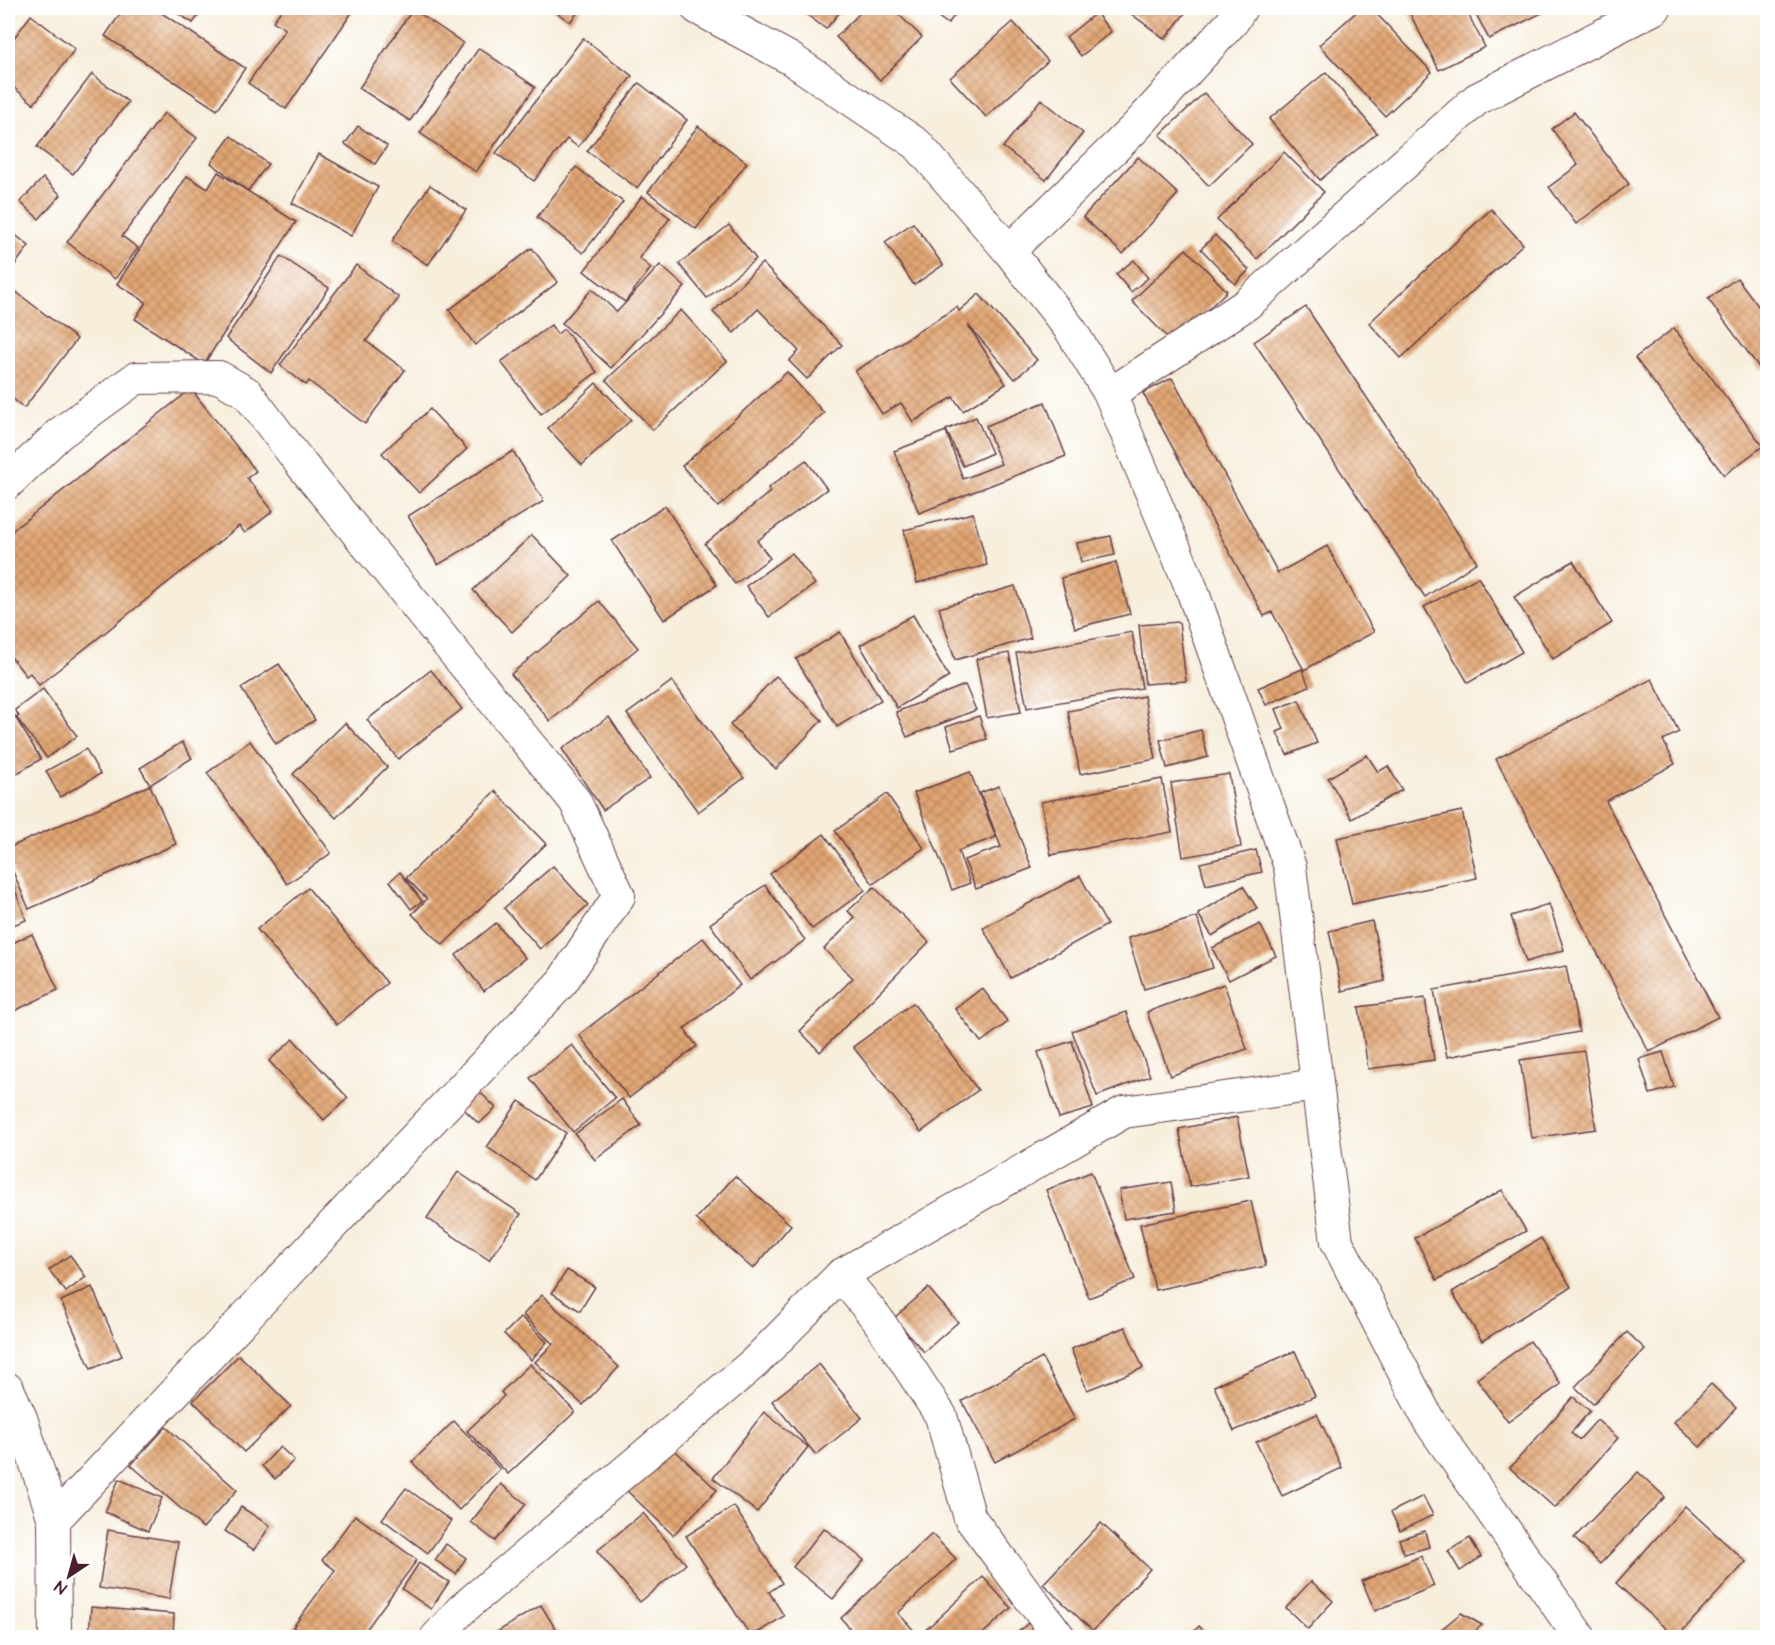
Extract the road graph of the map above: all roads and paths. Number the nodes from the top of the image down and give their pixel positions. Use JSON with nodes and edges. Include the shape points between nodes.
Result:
{"nodes":[{"id":1,"x":697,"y":8,"type":"edge"},
{"id":2,"x":1241,"y":8,"type":"edge"},
{"id":3,"x":1655,"y":8,"type":"edge"},
{"id":4,"x":1009,"y":251,"type":"junction"},
{"id":5,"x":1110,"y":394,"type":"junction"},
{"id":6,"x":8,"y":483,"type":"edge"},
{"id":7,"x":1317,"y":1085,"type":"junction"},
{"id":8,"x":841,"y":1275,"type":"junction"},
{"id":9,"x":8,"y":1389,"type":"edge"},
{"id":10,"x":54,"y":1521,"type":"junction"},
{"id":11,"x":55,"y":1638,"type":"edge"},
{"id":12,"x":436,"y":1638,"type":"edge"},
{"id":13,"x":1060,"y":1638,"type":"edge"},
{"id":14,"x":1580,"y":1638,"type":"edge"}],
"edges":[{"from":1,"to":4,"type":"street","via":[[791,59],[917,144]]},
{"from":2,"to":4,"type":"street","via":[[1134,129]]},
{"from":3,"to":5,"type":"street","via":[[1477,99],[1247,304]]},
{"from":4,"to":5,"type":"street","via":[[1070,328]]},
{"from":5,"to":7,"type":"street","via":[[1191,587],[1290,867]]},
{"from":6,"to":10,"type":"street","via":[[59,434],[136,378],[219,377],[247,393],[575,801],[619,896],[562,982]]},
{"from":7,"to":8,"type":"street","via":[[1124,1112]]},
{"from":7,"to":14,"type":"street","via":[[1337,1242],[1429,1420]]},
{"from":8,"to":12,"type":"street","via":[[754,1363],[461,1610]]},
{"from":8,"to":13,"type":"street","via":[[878,1320],[941,1416],[970,1518]]},
{"from":9,"to":10,"type":"street"},
{"from":10,"to":11,"type":"street"}]}
